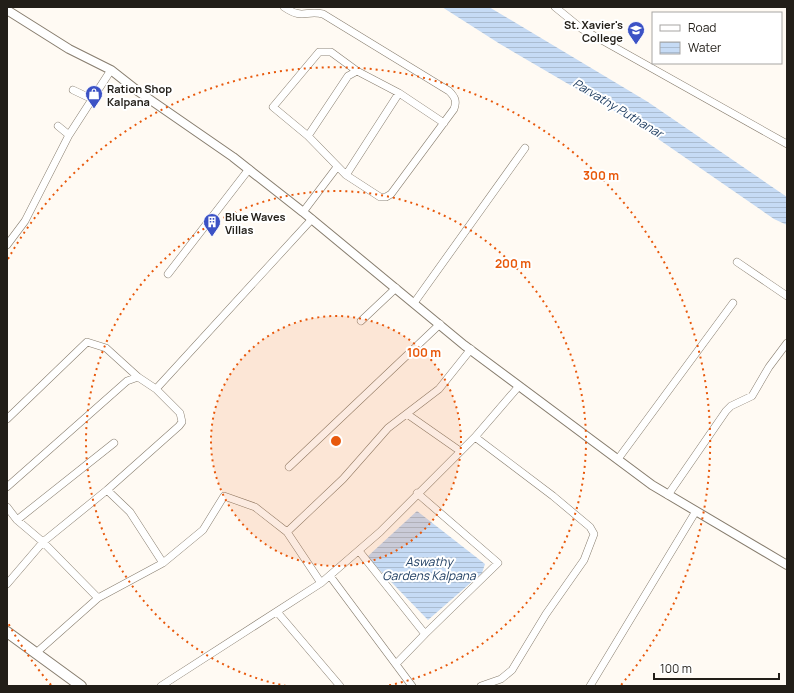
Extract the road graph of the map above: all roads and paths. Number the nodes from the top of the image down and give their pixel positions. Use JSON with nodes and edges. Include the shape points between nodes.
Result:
{"nodes":[{"id":1,"x":284,"y":7,"type":"edge"},
{"id":2,"x":555,"y":7,"type":"edge"},
{"id":3,"x":7,"y":10,"type":"edge"},
{"id":4,"x":111,"y":70,"type":"junction"},
{"id":5,"x":357,"y":71,"type":"junction"},
{"id":6,"x":73,"y":90,"type":"dead end"},
{"id":7,"x":399,"y":93,"type":"junction"},
{"id":8,"x":92,"y":99,"type":"junction"},
{"id":9,"x":444,"y":123,"type":"junction"},
{"id":10,"x":58,"y":126,"type":"dead end"},
{"id":11,"x":69,"y":135,"type":"junction"},
{"id":12,"x":308,"y":136,"type":"junction"},
{"id":13,"x":787,"y":144,"type":"edge"},
{"id":14,"x":525,"y":148,"type":"dead end"},
{"id":15,"x":337,"y":166,"type":"junction"},
{"id":16,"x":248,"y":169,"type":"junction"},
{"id":17,"x":346,"y":175,"type":"junction"},
{"id":18,"x":303,"y":212,"type":"junction"},
{"id":19,"x":312,"y":219,"type":"junction"},
{"id":20,"x":7,"y":245,"type":"edge"},
{"id":21,"x":737,"y":262,"type":"dead end"},
{"id":22,"x":168,"y":274,"type":"dead end"},
{"id":23,"x":396,"y":288,"type":"junction"},
{"id":24,"x":787,"y":296,"type":"edge"},
{"id":25,"x":733,"y":302,"type":"dead end"},
{"id":26,"x":414,"y":303,"type":"junction"},
{"id":27,"x":361,"y":321,"type":"dead end"},
{"id":28,"x":440,"y":324,"type":"junction"},
{"id":29,"x":787,"y":343,"type":"edge"},
{"id":30,"x":471,"y":349,"type":"junction"},
{"id":31,"x":138,"y":377,"type":"junction"},
{"id":32,"x":519,"y":386,"type":"junction"},
{"id":33,"x":156,"y":389,"type":"junction"},
{"id":34,"x":407,"y":414,"type":"junction"},
{"id":35,"x":7,"y":420,"type":"edge"},
{"id":36,"x":475,"y":437,"type":"junction"},
{"id":37,"x":114,"y":443,"type":"dead end"},
{"id":38,"x":460,"y":451,"type":"junction"},
{"id":39,"x":618,"y":459,"type":"junction"},
{"id":40,"x":289,"y":467,"type":"dead end"},
{"id":41,"x":7,"y":487,"type":"edge"},
{"id":42,"x":107,"y":490,"type":"junction"},
{"id":43,"x":417,"y":493,"type":"junction"},
{"id":44,"x":668,"y":495,"type":"junction"},
{"id":45,"x":7,"y":507,"type":"edge"},
{"id":46,"x":696,"y":511,"type":"junction"},
{"id":47,"x":17,"y":520,"type":"junction"},
{"id":48,"x":287,"y":532,"type":"junction"},
{"id":49,"x":43,"y":542,"type":"junction"},
{"id":50,"x":359,"y":551,"type":"junction"},
{"id":51,"x":163,"y":563,"type":"junction"},
{"id":52,"x":787,"y":565,"type":"edge"},
{"id":53,"x":330,"y":576,"type":"junction"},
{"id":54,"x":321,"y":583,"type":"junction"},
{"id":55,"x":7,"y":584,"type":"edge"},
{"id":56,"x":98,"y":598,"type":"junction"},
{"id":57,"x":278,"y":613,"type":"junction"},
{"id":58,"x":7,"y":632,"type":"edge"},
{"id":59,"x":425,"y":634,"type":"junction"},
{"id":60,"x":36,"y":653,"type":"junction"},
{"id":61,"x":396,"y":664,"type":"junction"},
{"id":62,"x":81,"y":686,"type":"edge"},
{"id":63,"x":161,"y":686,"type":"edge"},
{"id":64,"x":340,"y":686,"type":"edge"},
{"id":65,"x":412,"y":686,"type":"edge"},
{"id":66,"x":481,"y":686,"type":"edge"},
{"id":67,"x":590,"y":686,"type":"edge"}],
"edges":[{"from":1,"to":9,"type":"street","via":[[301,16],[315,12],[323,14],[449,91],[456,103]]},
{"from":2,"to":13,"type":"street","via":[[582,29]]},
{"from":3,"to":4,"type":"street","via":[[69,49]]},
{"from":4,"to":8,"type":"street"},
{"from":4,"to":16,"type":"street"},
{"from":5,"to":7,"type":"street"},
{"from":5,"to":12,"type":"street","via":[[348,76]]},
{"from":5,"to":12,"type":"street","via":[[332,52],[319,52],[273,106]]},
{"from":6,"to":8,"type":"street"},
{"from":7,"to":9,"type":"street"},
{"from":7,"to":17,"type":"street"},
{"from":8,"to":11,"type":"street"},
{"from":9,"to":17,"type":"street","via":[[391,194],[386,197],[380,197]]},
{"from":10,"to":11,"type":"street"},
{"from":11,"to":20,"type":"street","via":[[25,221]]},
{"from":12,"to":15,"type":"street"},
{"from":14,"to":26,"type":"street"},
{"from":15,"to":17,"type":"street"},
{"from":15,"to":18,"type":"street"},
{"from":16,"to":18,"type":"street"},
{"from":16,"to":22,"type":"street"},
{"from":18,"to":19,"type":"street"},
{"from":19,"to":23,"type":"street"},
{"from":19,"to":33,"type":"street"},
{"from":21,"to":24,"type":"street"},
{"from":23,"to":26,"type":"street"},
{"from":23,"to":27,"type":"street"},
{"from":25,"to":39,"type":"street"},
{"from":26,"to":28,"type":"street"},
{"from":28,"to":30,"type":"street"},
{"from":28,"to":40,"type":"street"},
{"from":29,"to":44,"type":"street","via":[[752,396],[726,411]]},
{"from":30,"to":32,"type":"street"},
{"from":30,"to":34,"type":"street","via":[[439,389]]},
{"from":31,"to":33,"type":"street"},
{"from":31,"to":35,"type":"street","via":[[106,348],[87,342]]},
{"from":31,"to":41,"type":"street","via":[[127,381]]},
{"from":32,"to":36,"type":"street"},
{"from":32,"to":39,"type":"street"},
{"from":33,"to":42,"type":"street","via":[[180,412],[182,422]]},
{"from":34,"to":38,"type":"street"},
{"from":34,"to":48,"type":"street","via":[[388,428],[343,479]]},
{"from":36,"to":38,"type":"street"},
{"from":36,"to":66,"type":"street","via":[[553,496],[590,527],[594,534],[584,560],[546,614],[512,670],[501,679]]},
{"from":37,"to":47,"type":"street"},
{"from":38,"to":43,"type":"street"},
{"from":39,"to":44,"type":"street"},
{"from":42,"to":49,"type":"street"},
{"from":42,"to":51,"type":"street","via":[[130,512]]},
{"from":43,"to":50,"type":"street"},
{"from":43,"to":59,"type":"street","via":[[498,563]]},
{"from":44,"to":46,"type":"street"},
{"from":45,"to":47,"type":"street"},
{"from":46,"to":52,"type":"street"},
{"from":46,"to":67,"type":"street"},
{"from":47,"to":49,"type":"street"},
{"from":48,"to":51,"type":"street","via":[[255,508],[224,496],[203,530]]},
{"from":48,"to":54,"type":"street"},
{"from":49,"to":55,"type":"street"},
{"from":49,"to":56,"type":"street"},
{"from":50,"to":53,"type":"street"},
{"from":50,"to":59,"type":"street"},
{"from":51,"to":56,"type":"street"},
{"from":53,"to":54,"type":"street"},
{"from":53,"to":61,"type":"street"},
{"from":54,"to":57,"type":"street"},
{"from":56,"to":60,"type":"street"},
{"from":57,"to":63,"type":"street"},
{"from":57,"to":64,"type":"street"},
{"from":58,"to":60,"type":"main road"},
{"from":59,"to":61,"type":"street"},
{"from":60,"to":62,"type":"main road"},
{"from":61,"to":65,"type":"street"}]}
